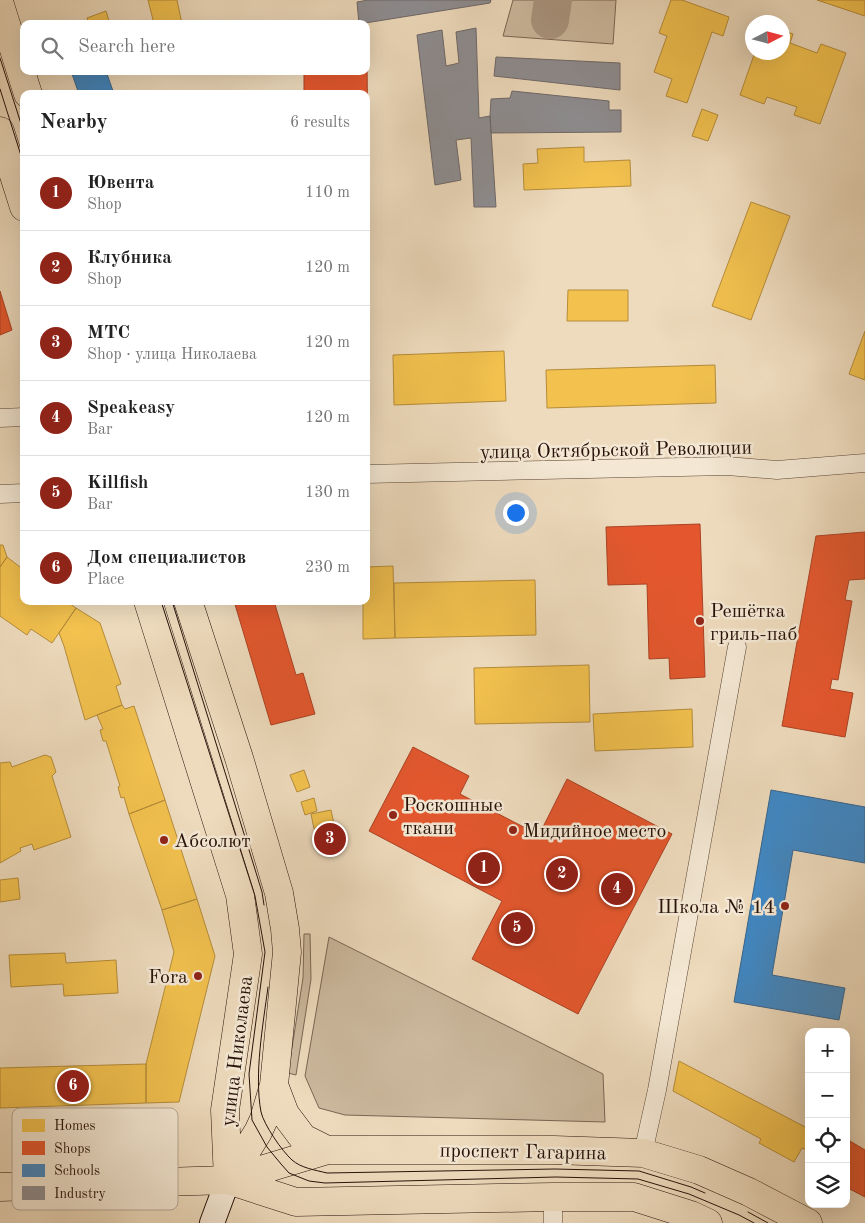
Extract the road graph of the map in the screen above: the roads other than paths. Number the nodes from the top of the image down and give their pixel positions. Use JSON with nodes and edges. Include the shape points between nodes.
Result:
{"nodes":[{"id":1,"x":0,"y":5,"type":"edge"},
{"id":2,"x":20,"y":69,"type":"edge"},
{"id":3,"x":22,"y":75,"type":"edge"},
{"id":4,"x":27,"y":90,"type":"edge"},
{"id":5,"x":0,"y":131,"type":"edge"},
{"id":6,"x":20,"y":194,"type":"edge"},
{"id":7,"x":20,"y":417,"type":"edge"},
{"id":8,"x":0,"y":418,"type":"edge"},
{"id":9,"x":865,"y":463,"type":"edge"},
{"id":10,"x":370,"y":474,"type":"edge"},
{"id":11,"x":20,"y":493,"type":"edge"},
{"id":12,"x":0,"y":494,"type":"edge"},
{"id":13,"x":149,"y":605,"type":"edge"},
{"id":14,"x":189,"y":605,"type":"edge"},
{"id":15,"x":737,"y":648,"type":"dead end"},
{"id":16,"x":274,"y":1085,"type":"junction"},
{"id":17,"x":327,"y":1150,"type":"junction"},
{"id":18,"x":643,"y":1152,"type":"junction"},
{"id":19,"x":228,"y":1180,"type":"junction"},
{"id":20,"x":178,"y":1182,"type":"edge"},
{"id":21,"x":553,"y":1210,"type":"edge"},
{"id":22,"x":212,"y":1223,"type":"edge"},
{"id":23,"x":708,"y":1223,"type":"edge"},
{"id":24,"x":808,"y":1223,"type":"edge"}],
"edges":[{"from":1,"to":2,"type":"main road"},
{"from":3,"to":4,"type":"main road"},
{"from":5,"to":6,"type":"main road"},
{"from":7,"to":8,"type":"street"},
{"from":9,"to":10,"type":"street","name":"улица Октябрьской Революции","via":[[777,470],[727,466]]},
{"from":11,"to":12,"type":"street"},
{"from":13,"to":19,"type":"main road","name":"улица Николаева","via":[[240,895],[248,954],[225,1110]]},
{"from":14,"to":16,"type":"main road","name":"улица Николаева","via":[[279,893],[287,952]]},
{"from":15,"to":18,"type":"street"},
{"from":16,"to":17,"type":"main road","via":[[285,1114],[303,1138]]},
{"from":16,"to":19,"type":"main road","name":"улица Николаева","via":[[258,1132]]},
{"from":17,"to":18,"type":"main road","name":"проспект Гагарина"},
{"from":17,"to":19,"type":"main road","name":"проспект Гагарина"},
{"from":18,"to":24,"type":"main road","name":"проспект Гагарина","via":[[699,1170]]},
{"from":19,"to":20,"type":"main road","name":"проспект Гагарина"},
{"from":19,"to":21,"type":"main road","name":"проспект Гагарина","via":[[296,1202]]},
{"from":19,"to":22,"type":"street"},
{"from":21,"to":23,"type":"main road","name":"проспект Гагарина","via":[[634,1197]]}]}
